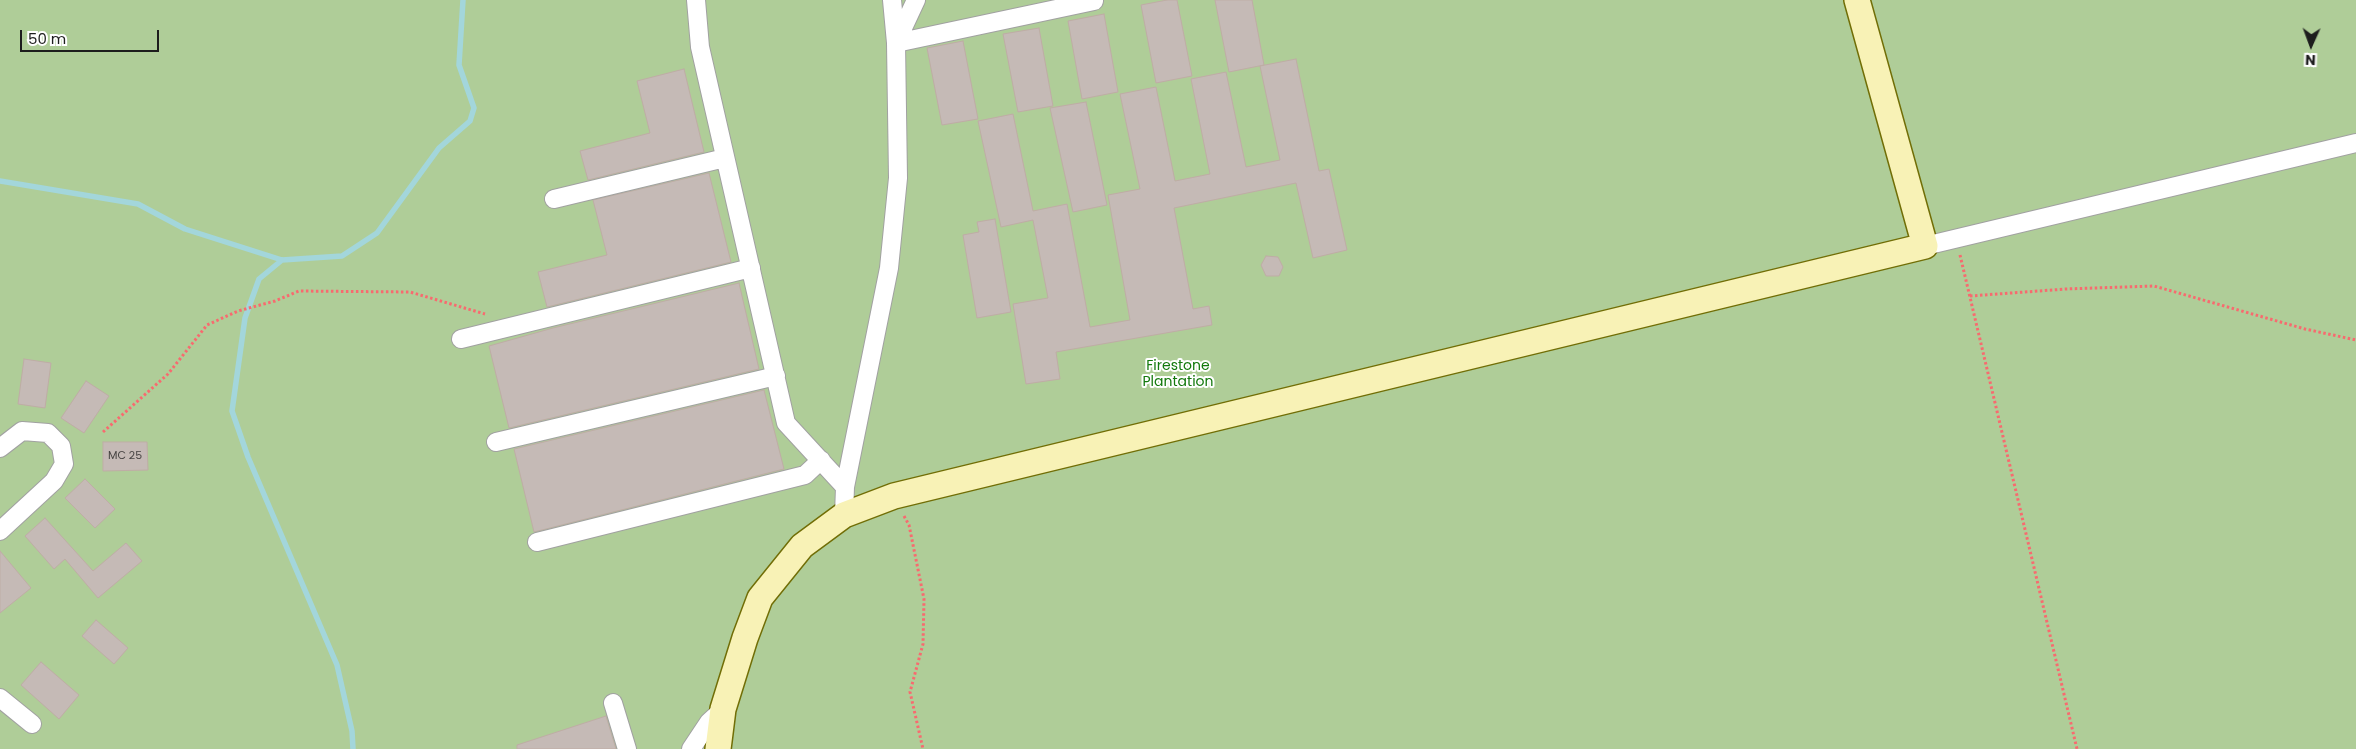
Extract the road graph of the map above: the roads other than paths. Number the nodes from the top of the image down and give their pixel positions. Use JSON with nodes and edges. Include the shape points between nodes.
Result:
{"nodes":[{"id":1,"x":696,"y":0,"type":"edge"},
{"id":2,"x":892,"y":0,"type":"edge"},
{"id":3,"x":916,"y":0,"type":"edge"},
{"id":4,"x":1858,"y":0,"type":"edge"},
{"id":5,"x":1094,"y":1,"type":"edge"},
{"id":6,"x":896,"y":43,"type":"junction"},
{"id":7,"x":2356,"y":143,"type":"edge"},
{"id":8,"x":725,"y":158,"type":"junction"},
{"id":9,"x":554,"y":199,"type":"dead end"},
{"id":10,"x":1926,"y":246,"type":"junction"},
{"id":11,"x":751,"y":268,"type":"junction"},
{"id":12,"x":461,"y":339,"type":"dead end"},
{"id":13,"x":776,"y":376,"type":"junction"},
{"id":14,"x":496,"y":442,"type":"dead end"},
{"id":15,"x":0,"y":448,"type":"edge"},
{"id":16,"x":821,"y":460,"type":"junction"},
{"id":17,"x":845,"y":487,"type":"junction"},
{"id":18,"x":844,"y":515,"type":"junction"},
{"id":19,"x":0,"y":531,"type":"edge"},
{"id":20,"x":537,"y":542,"type":"dead end"},
{"id":21,"x":0,"y":698,"type":"edge"},
{"id":22,"x":613,"y":703,"type":"dead end"},
{"id":23,"x":723,"y":709,"type":"junction"},
{"id":24,"x":32,"y":724,"type":"dead end"},
{"id":25,"x":627,"y":749,"type":"edge"},
{"id":26,"x":691,"y":749,"type":"edge"},
{"id":27,"x":718,"y":749,"type":"edge"}],
"edges":[{"from":1,"to":8,"type":"street","via":[[700,47]]},
{"from":2,"to":6,"type":"street"},
{"from":3,"to":6,"type":"street"},
{"from":4,"to":10,"type":"street"},
{"from":5,"to":6,"type":"street"},
{"from":6,"to":17,"type":"street","via":[[898,178],[889,268]]},
{"from":7,"to":10,"type":"street"},
{"from":8,"to":9,"type":"street"},
{"from":8,"to":11,"type":"street"},
{"from":10,"to":18,"type":"street","via":[[894,496]]},
{"from":11,"to":12,"type":"street"},
{"from":11,"to":13,"type":"street"},
{"from":13,"to":14,"type":"street"},
{"from":13,"to":16,"type":"street","via":[[786,423]]},
{"from":15,"to":19,"type":"street","via":[[22,431],[48,433],[62,446],[64,464],[54,481]]},
{"from":16,"to":17,"type":"street"},
{"from":16,"to":20,"type":"street","via":[[805,475]]},
{"from":17,"to":18,"type":"street"},
{"from":18,"to":23,"type":"street","via":[[802,546],[760,598]]},
{"from":21,"to":24,"type":"street"},
{"from":22,"to":25,"type":"street"},
{"from":23,"to":26,"type":"street","via":[[709,722]]},
{"from":23,"to":27,"type":"street"}]}
